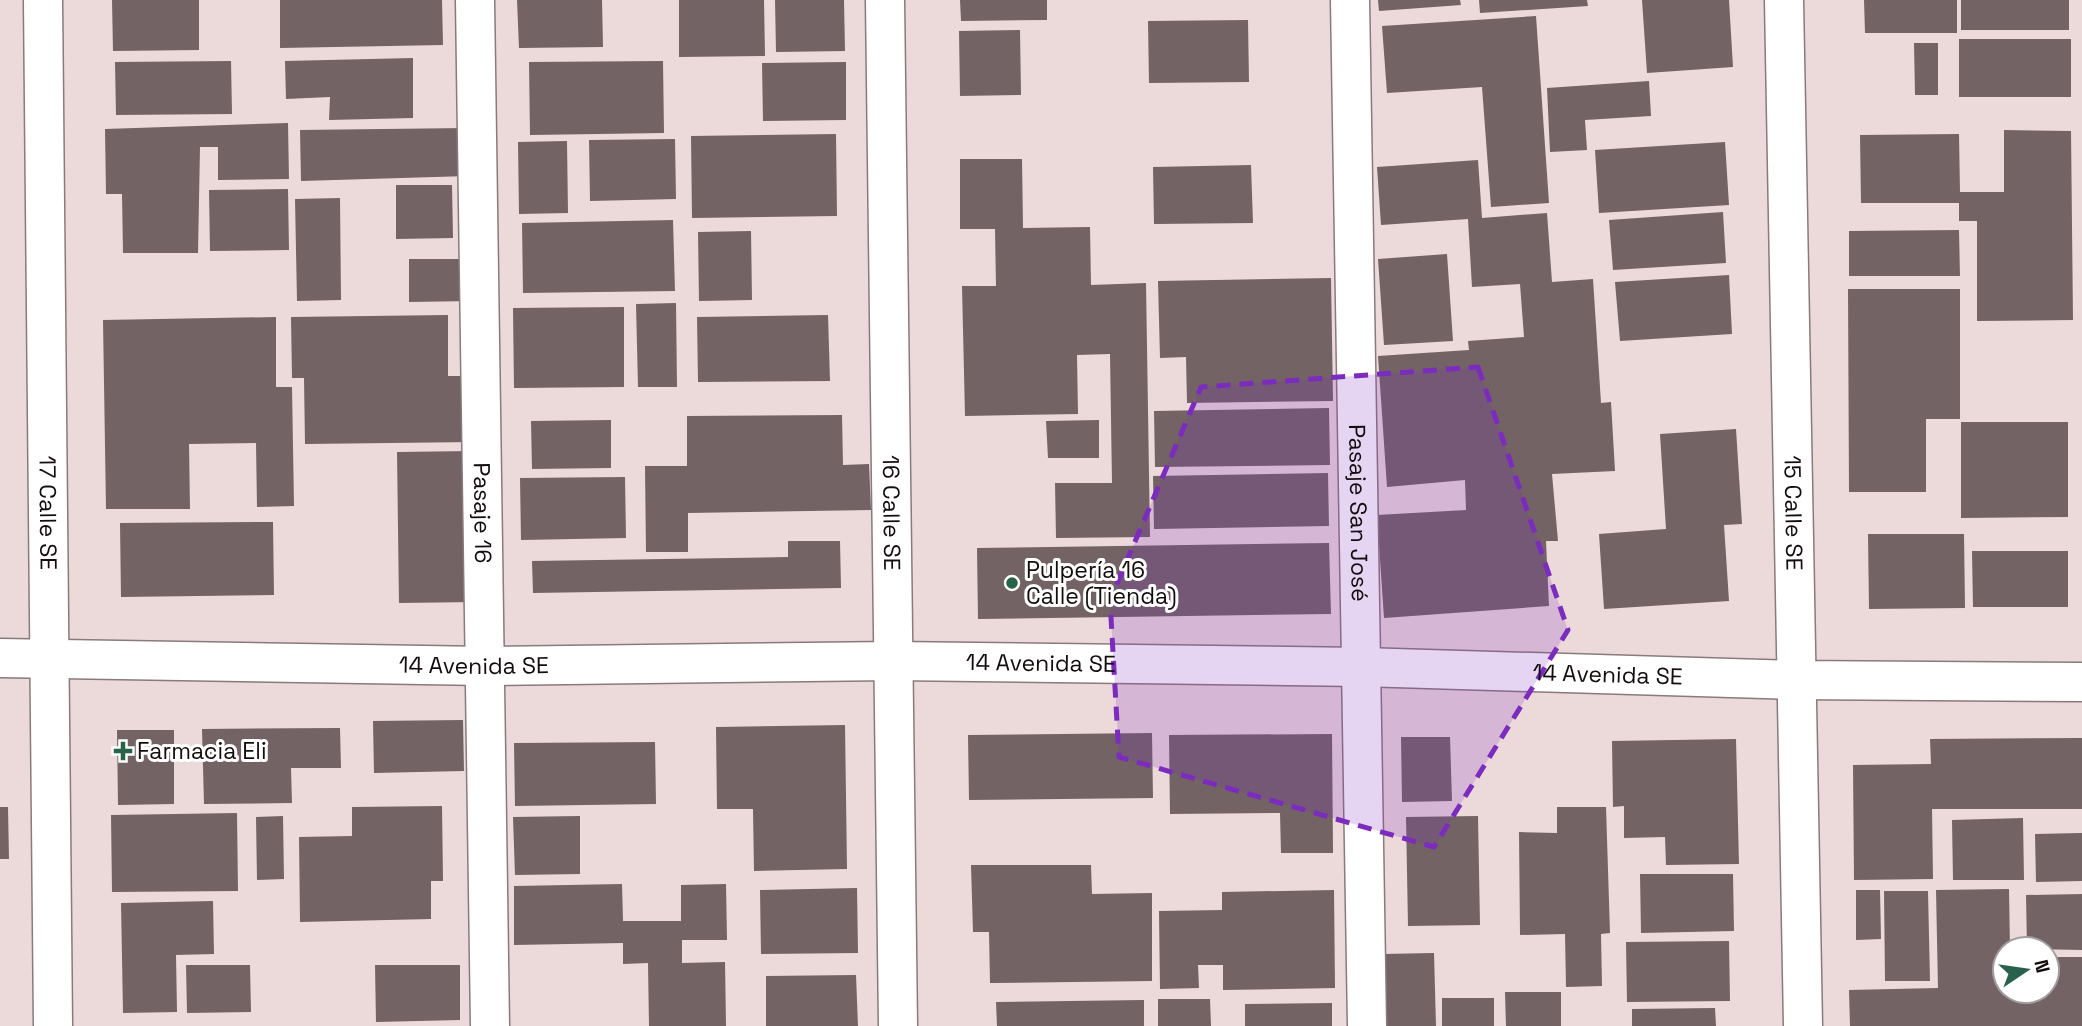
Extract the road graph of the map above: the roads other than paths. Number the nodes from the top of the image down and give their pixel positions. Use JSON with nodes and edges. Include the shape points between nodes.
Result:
{"nodes":[{"id":1,"x":43,"y":0,"type":"edge"},
{"id":2,"x":475,"y":0,"type":"edge"},
{"id":3,"x":885,"y":0,"type":"edge"},
{"id":4,"x":1350,"y":0,"type":"edge"},
{"id":5,"x":1784,"y":0,"type":"edge"},
{"id":6,"x":0,"y":658,"type":"edge"},
{"id":7,"x":49,"y":659,"type":"junction"},
{"id":8,"x":893,"y":661,"type":"junction"},
{"id":9,"x":485,"y":666,"type":"junction"},
{"id":10,"x":1362,"y":667,"type":"junction"},
{"id":11,"x":1795,"y":680,"type":"junction"},
{"id":12,"x":2082,"y":682,"type":"edge"},
{"id":13,"x":53,"y":1026,"type":"edge"},
{"id":14,"x":491,"y":1026,"type":"edge"},
{"id":15,"x":898,"y":1026,"type":"edge"},
{"id":16,"x":1367,"y":1026,"type":"edge"},
{"id":17,"x":1803,"y":1026,"type":"edge"}],
"edges":[{"from":1,"to":7,"type":"street","name":"17 Calle SE"},
{"from":2,"to":9,"type":"street","name":"Pasaje 16"},
{"from":3,"to":8,"type":"street","name":"16 Calle SE"},
{"from":4,"to":10,"type":"street","name":"Pasaje San José"},
{"from":5,"to":11,"type":"street","name":"15 Calle SE"},
{"from":6,"to":7,"type":"street","name":"14 Avenida SE"},
{"from":7,"to":9,"type":"street","name":"14 Avenida SE"},
{"from":7,"to":13,"type":"street","name":"17 Calle SE"},
{"from":8,"to":9,"type":"street","name":"14 Avenida SE"},
{"from":8,"to":10,"type":"street","name":"14 Avenida SE"},
{"from":8,"to":15,"type":"street","name":"16 Calle SE"},
{"from":9,"to":14,"type":"street","name":"Pasaje 16"},
{"from":10,"to":11,"type":"street","name":"14 Avenida SE"},
{"from":10,"to":16,"type":"street","name":"Pasaje San José"},
{"from":11,"to":12,"type":"street","name":"14 Avenida SE"},
{"from":11,"to":17,"type":"street","name":"15 Calle SE"}]}
